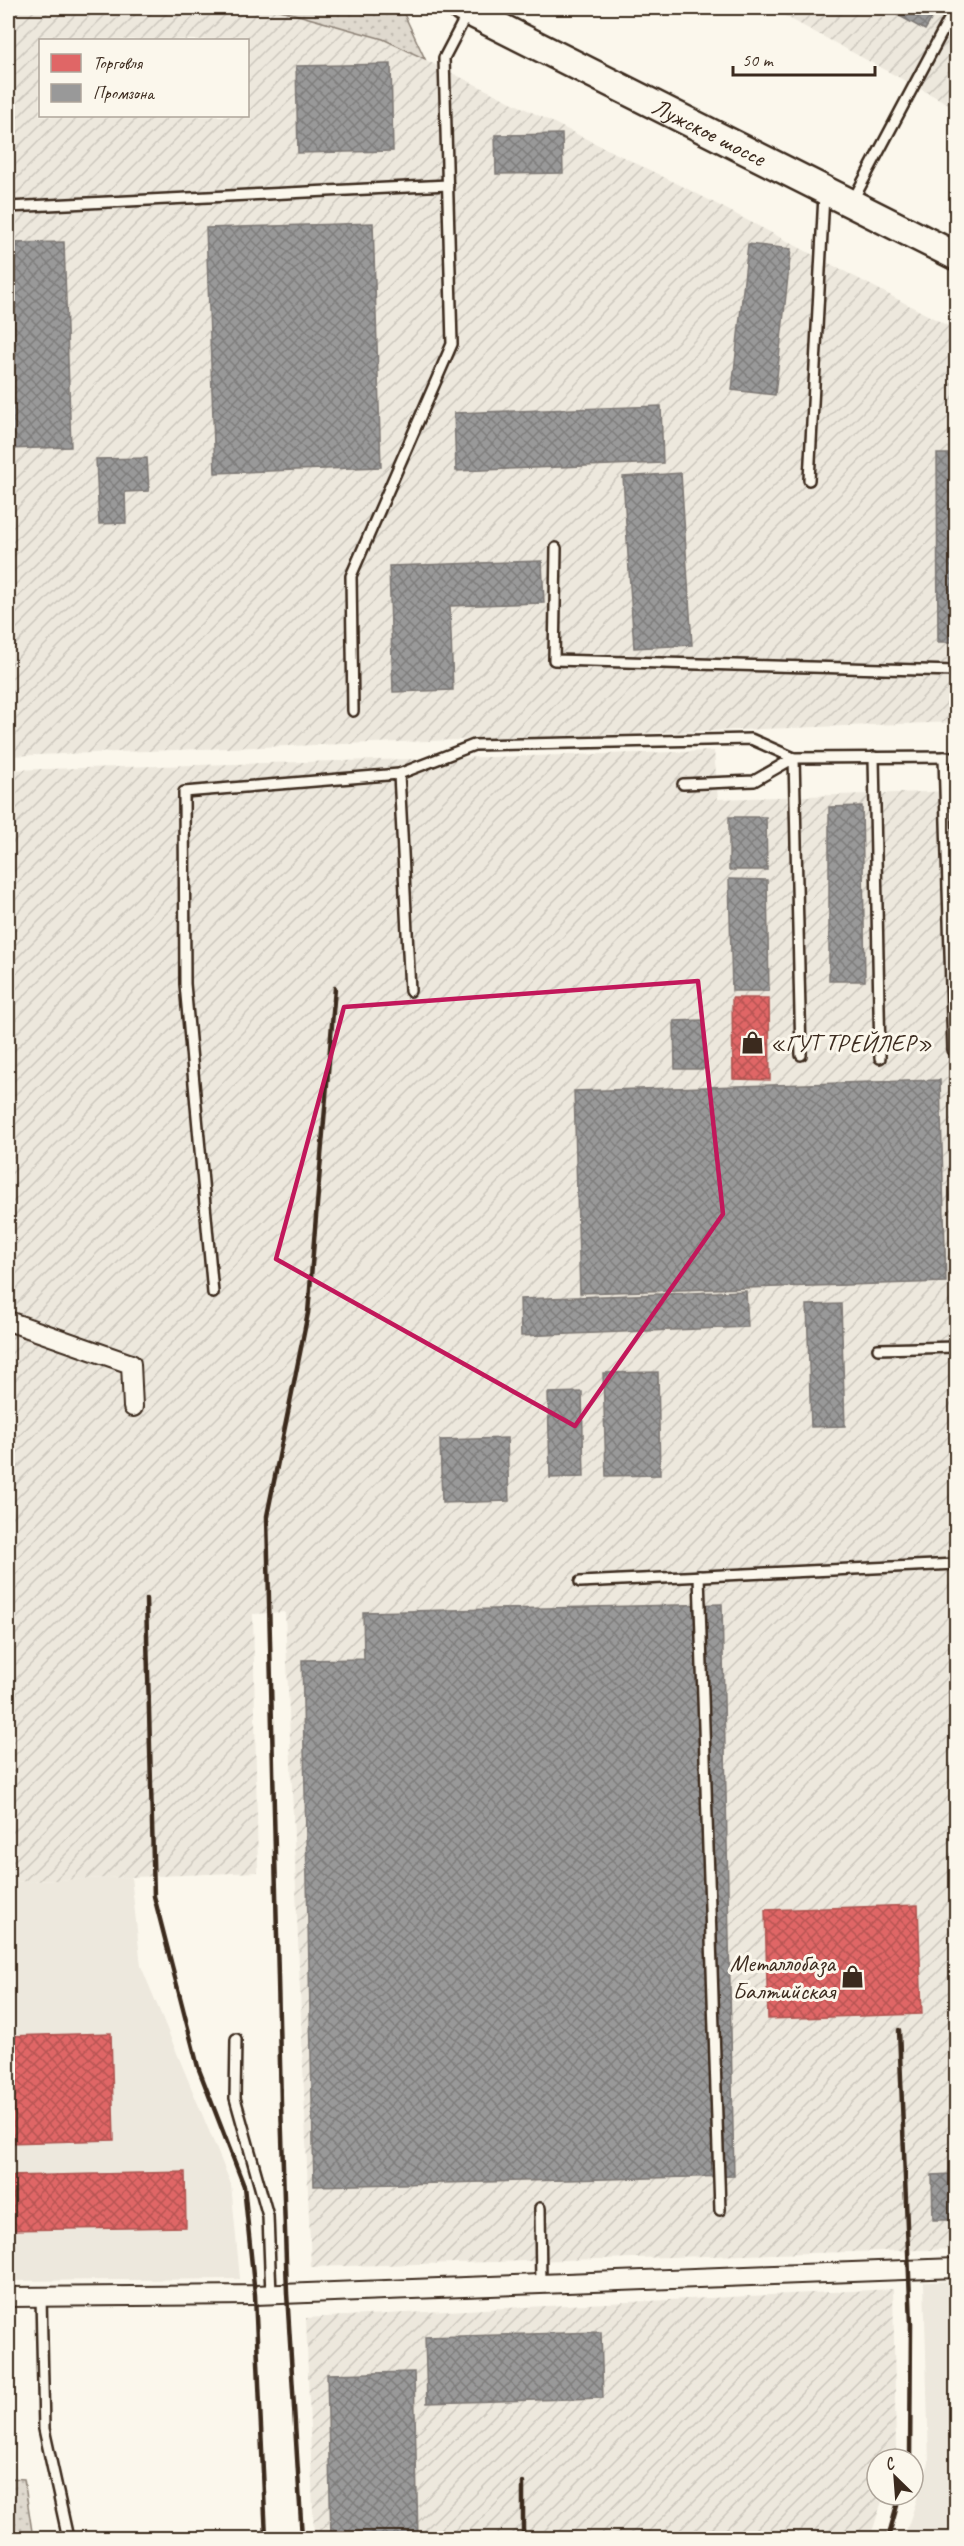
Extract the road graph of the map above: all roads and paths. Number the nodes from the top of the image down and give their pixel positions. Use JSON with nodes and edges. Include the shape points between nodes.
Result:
{"nodes":[{"id":1,"x":955,"y":8,"type":"edge"},
{"id":2,"x":465,"y":9,"type":"edge"},
{"id":3,"x":448,"y":185,"type":"junction"},
{"id":4,"x":824,"y":191,"type":"junction"},
{"id":5,"x":850,"y":204,"type":"junction"},
{"id":6,"x":8,"y":207,"type":"edge"},
{"id":7,"x":957,"y":256,"type":"edge"},
{"id":8,"x":809,"y":480,"type":"dead end"},
{"id":9,"x":556,"y":548,"type":"dead end"},
{"id":10,"x":957,"y":671,"type":"edge"},
{"id":11,"x":353,"y":711,"type":"dead end"},
{"id":12,"x":874,"y":757,"type":"junction"},
{"id":13,"x":944,"y":757,"type":"junction"},
{"id":14,"x":957,"y":757,"type":"edge"},
{"id":15,"x":794,"y":758,"type":"junction"},
{"id":16,"x":399,"y":774,"type":"junction"},
{"id":17,"x":683,"y":784,"type":"dead end"},
{"id":18,"x":410,"y":991,"type":"dead end"},
{"id":19,"x":953,"y":1050,"type":"dead end"},
{"id":20,"x":801,"y":1055,"type":"dead end"},
{"id":21,"x":880,"y":1059,"type":"dead end"},
{"id":22,"x":213,"y":1293,"type":"dead end"},
{"id":23,"x":8,"y":1321,"type":"edge"},
{"id":24,"x":957,"y":1347,"type":"edge"},
{"id":25,"x":878,"y":1349,"type":"dead end"},
{"id":26,"x":134,"y":1407,"type":"dead end"},
{"id":27,"x":957,"y":1563,"type":"edge"},
{"id":28,"x":699,"y":1576,"type":"junction"},
{"id":29,"x":580,"y":1582,"type":"dead end"},
{"id":30,"x":236,"y":2039,"type":"dead end"},
{"id":31,"x":540,"y":2208,"type":"dead end"},
{"id":32,"x":720,"y":2210,"type":"dead end"},
{"id":33,"x":957,"y":2268,"type":"edge"},
{"id":34,"x":541,"y":2284,"type":"junction"},
{"id":35,"x":271,"y":2294,"type":"junction"},
{"id":36,"x":8,"y":2297,"type":"edge"},
{"id":37,"x":41,"y":2297,"type":"junction"},
{"id":38,"x":68,"y":2538,"type":"edge"}],
"edges":[{"from":1,"to":5,"type":"lane"},
{"from":2,"to":3,"type":"lane","via":[[444,58]]},
{"from":2,"to":4,"type":"main road","name":"Лужское шоссе"},
{"from":3,"to":6,"type":"lane"},
{"from":3,"to":11,"type":"lane","via":[[452,344],[351,576]]},
{"from":4,"to":5,"type":"main road","name":"Лужское шоссе"},
{"from":4,"to":8,"type":"lane"},
{"from":5,"to":7,"type":"main road","name":"Лужское шоссе"},
{"from":9,"to":10,"type":"lane","via":[[554,660]]},
{"from":12,"to":13,"type":"lane"},
{"from":12,"to":15,"type":"lane"},
{"from":12,"to":21,"type":"lane"},
{"from":13,"to":14,"type":"lane"},
{"from":13,"to":19,"type":"lane"},
{"from":15,"to":16,"type":"lane","via":[[751,739],[474,745]]},
{"from":15,"to":17,"type":"lane","via":[[754,781]]},
{"from":15,"to":20,"type":"lane"},
{"from":16,"to":18,"type":"lane"},
{"from":16,"to":22,"type":"lane","via":[[184,792],[185,984]]},
{"from":23,"to":26,"type":"street","via":[[132,1364]]},
{"from":24,"to":25,"type":"lane"},
{"from":27,"to":28,"type":"lane"},
{"from":28,"to":29,"type":"lane"},
{"from":28,"to":32,"type":"lane"},
{"from":30,"to":35,"type":"lane","via":[[235,2098],[268,2216]]},
{"from":31,"to":34,"type":"lane"},
{"from":33,"to":34,"type":"street"},
{"from":34,"to":35,"type":"street"},
{"from":35,"to":37,"type":"street"},
{"from":36,"to":37,"type":"street"},
{"from":37,"to":38,"type":"lane","via":[[44,2429]]}]}
